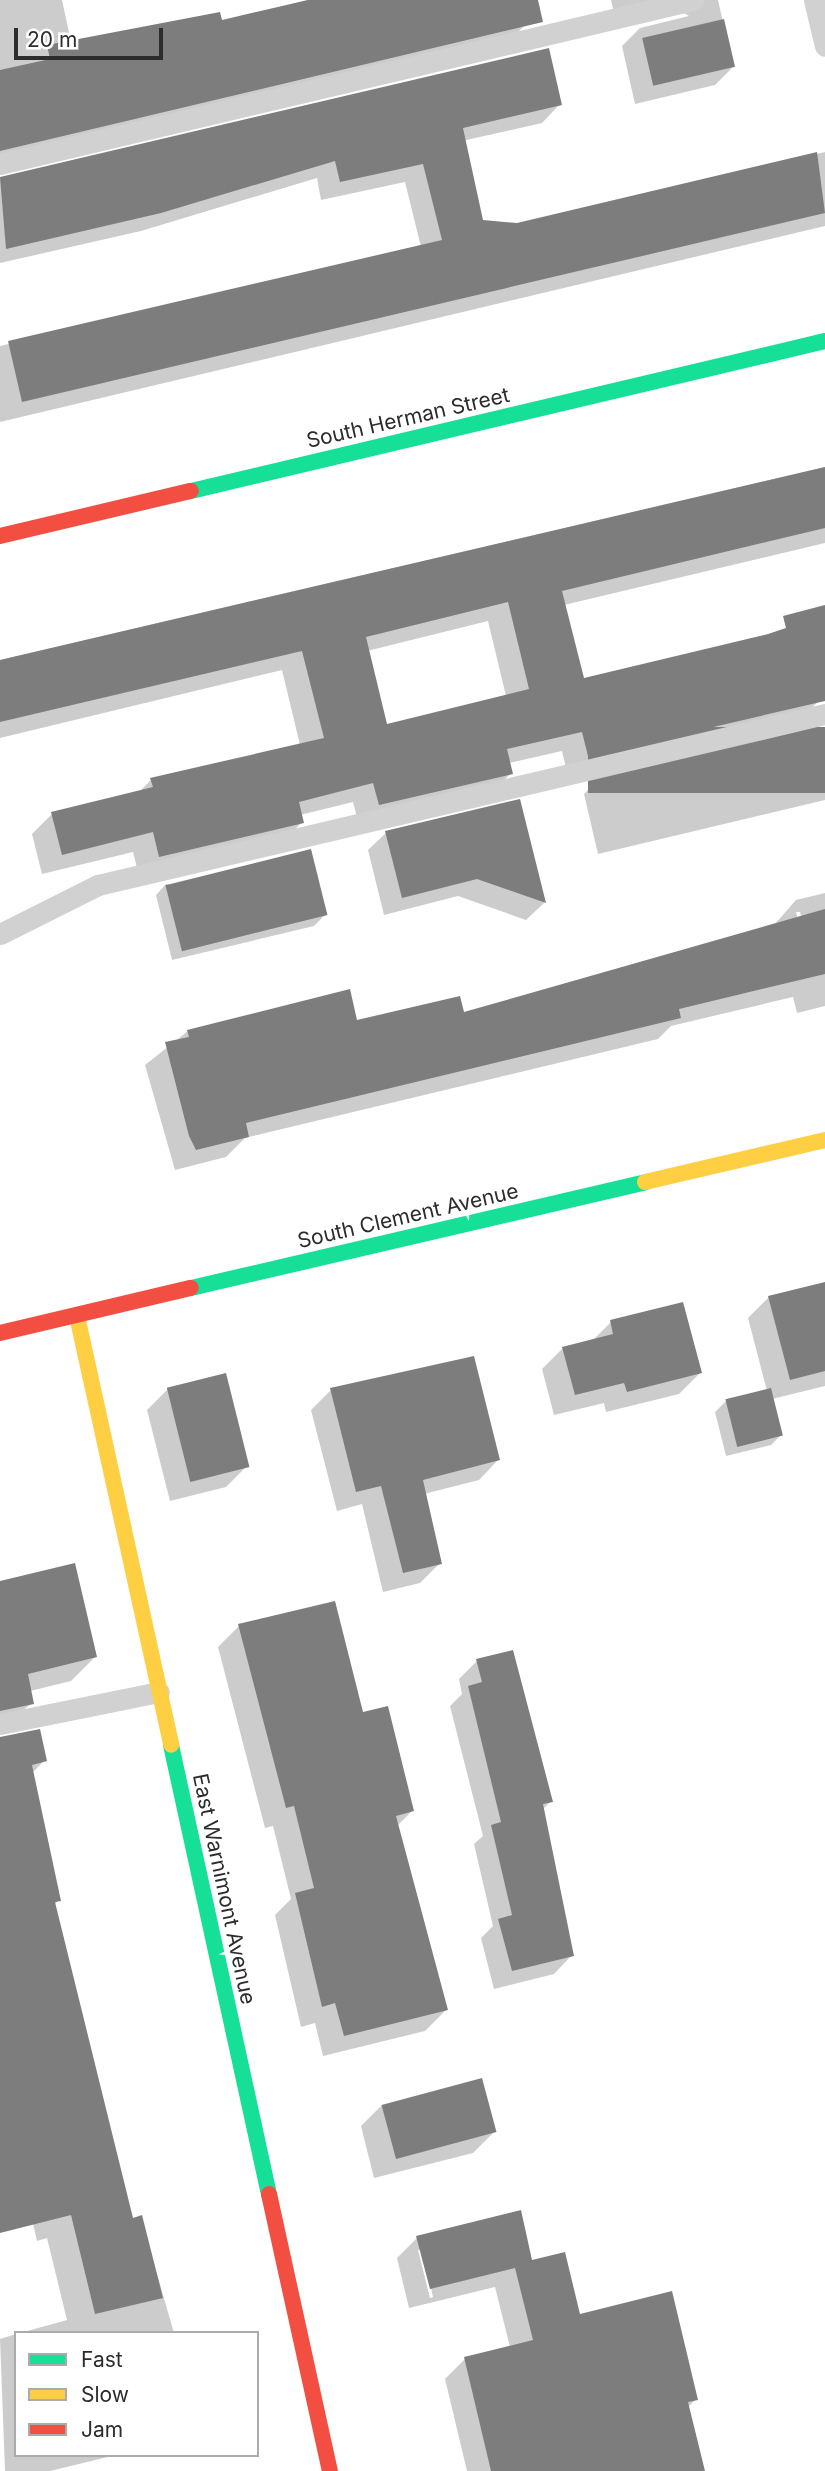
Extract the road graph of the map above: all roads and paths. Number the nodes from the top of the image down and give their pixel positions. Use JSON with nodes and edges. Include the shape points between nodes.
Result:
{"nodes":[{"id":1,"x":693,"y":0,"type":"edge"},
{"id":2,"x":814,"y":0,"type":"edge"},
{"id":3,"x":825,"y":46,"type":"edge"},
{"id":4,"x":0,"y":164,"type":"edge"},
{"id":5,"x":825,"y":341,"type":"edge"},
{"id":6,"x":0,"y":536,"type":"edge"},
{"id":7,"x":825,"y":714,"type":"edge"},
{"id":8,"x":0,"y":934,"type":"edge"},
{"id":9,"x":825,"y":1140,"type":"edge"},
{"id":10,"x":76,"y":1315,"type":"junction"},
{"id":11,"x":0,"y":1333,"type":"edge"},
{"id":12,"x":159,"y":1692,"type":"junction"},
{"id":13,"x":0,"y":1724,"type":"edge"},
{"id":14,"x":330,"y":2471,"type":"edge"}],
"edges":[{"from":1,"to":4,"type":"lane"},
{"from":2,"to":3,"type":"lane"},
{"from":5,"to":6,"type":"street","name":"South Herman Street"},
{"from":7,"to":8,"type":"lane","via":[[98,885]]},
{"from":9,"to":10,"type":"street","name":"South Clement Avenue"},
{"from":10,"to":11,"type":"street","name":"South Clement Avenue"},
{"from":10,"to":12,"type":"street","name":"East Warnimont Avenue"},
{"from":12,"to":13,"type":"lane"},
{"from":12,"to":14,"type":"street","name":"East Warnimont Avenue"}]}
